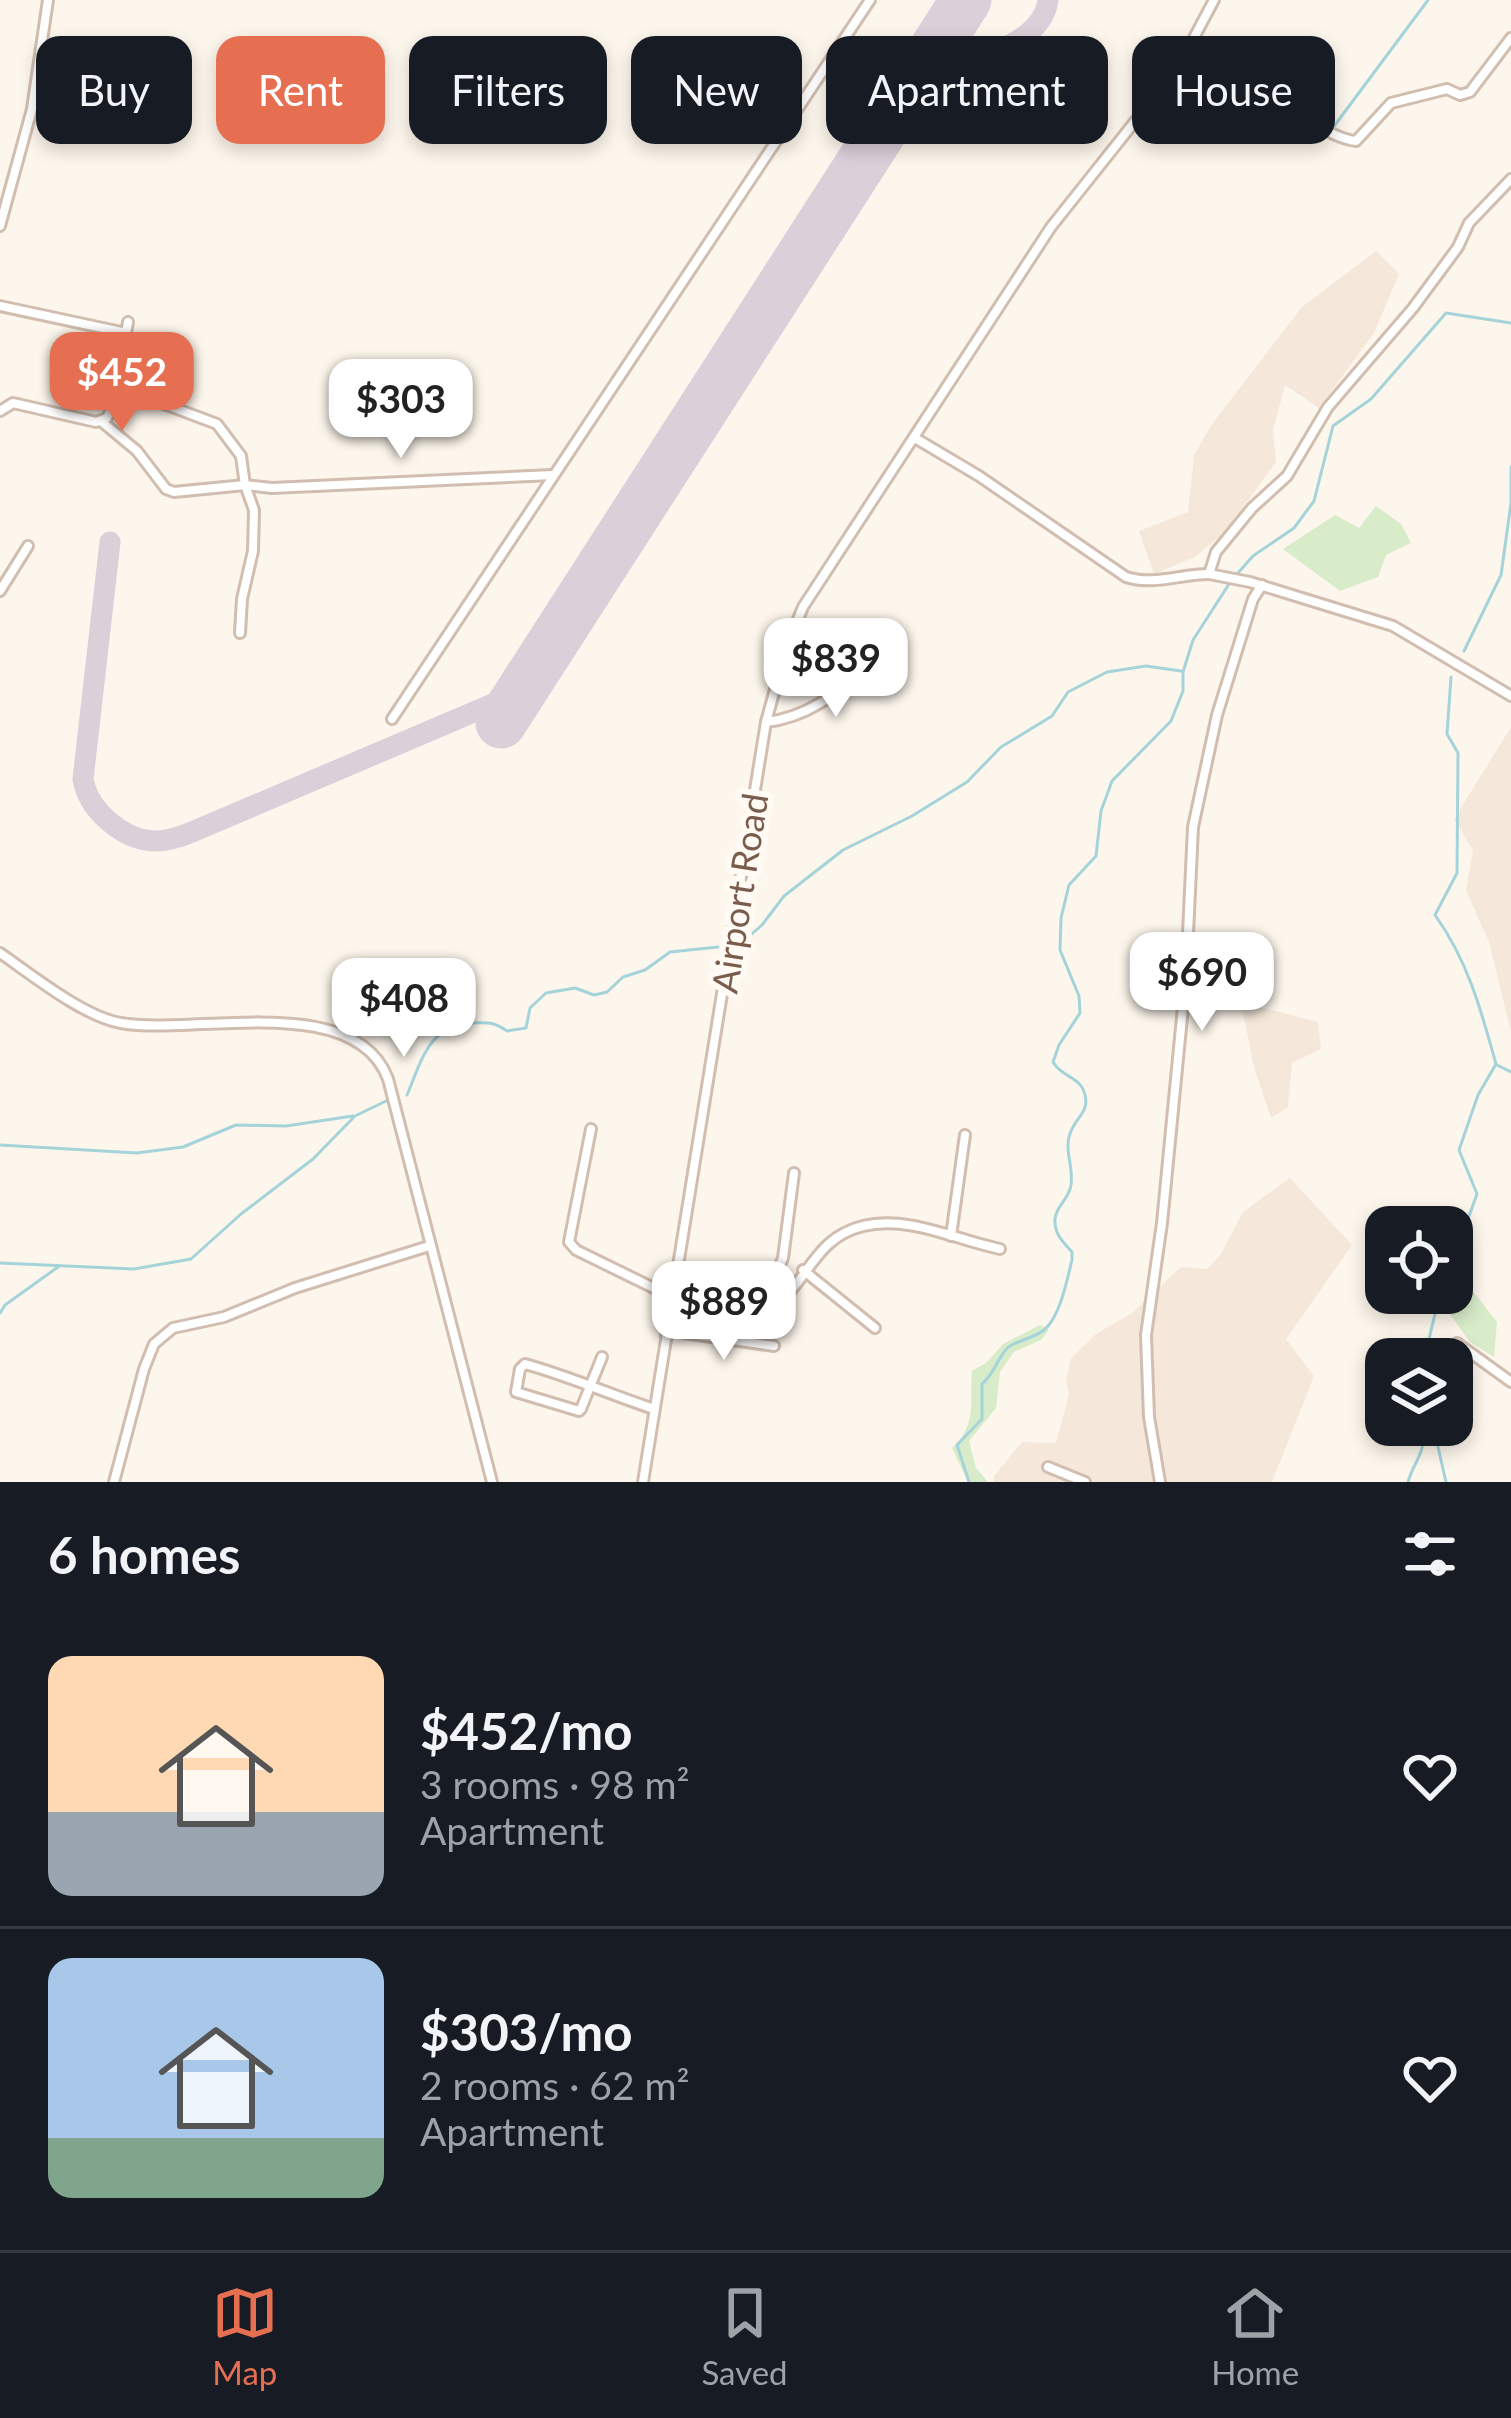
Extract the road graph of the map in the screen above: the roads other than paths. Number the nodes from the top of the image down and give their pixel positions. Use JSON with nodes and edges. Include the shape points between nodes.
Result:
{"nodes":[{"id":1,"x":48,"y":0,"type":"edge"},
{"id":2,"x":870,"y":0,"type":"edge"},
{"id":3,"x":1214,"y":0,"type":"edge"},
{"id":4,"x":1197,"y":36,"type":"edge"},
{"id":5,"x":1511,"y":38,"type":"edge"},
{"id":6,"x":1132,"y":123,"type":"edge"},
{"id":7,"x":1335,"y":132,"type":"edge"},
{"id":8,"x":1511,"y":179,"type":"edge"},
{"id":9,"x":0,"y":226,"type":"edge"},
{"id":10,"x":0,"y":306,"type":"edge"},
{"id":11,"x":119,"y":376,"type":"junction"},
{"id":12,"x":0,"y":411,"type":"edge"},
{"id":13,"x":101,"y":421,"type":"junction"},
{"id":14,"x":915,"y":438,"type":"junction"},
{"id":15,"x":555,"y":475,"type":"junction"},
{"id":16,"x":245,"y":485,"type":"junction"},
{"id":17,"x":28,"y":546,"type":"dead end"},
{"id":18,"x":1209,"y":574,"type":"junction"},
{"id":19,"x":1262,"y":585,"type":"junction"},
{"id":20,"x":1,"y":586,"type":"edge"},
{"id":21,"x":240,"y":633,"type":"dead end"},
{"id":22,"x":878,"y":658,"type":"dead end"},
{"id":23,"x":1511,"y":696,"type":"edge"},
{"id":24,"x":392,"y":719,"type":"dead end"},
{"id":25,"x":766,"y":722,"type":"junction"},
{"id":26,"x":0,"y":953,"type":"edge"},
{"id":27,"x":591,"y":1130,"type":"dead end"},
{"id":28,"x":965,"y":1136,"type":"dead end"},
{"id":29,"x":794,"y":1173,"type":"dead end"},
{"id":30,"x":951,"y":1236,"type":"junction"},
{"id":31,"x":429,"y":1246,"type":"junction"},
{"id":32,"x":1000,"y":1249,"type":"dead end"},
{"id":33,"x":803,"y":1270,"type":"junction"},
{"id":34,"x":674,"y":1298,"type":"junction"},
{"id":35,"x":759,"y":1312,"type":"junction"},
{"id":36,"x":874,"y":1328,"type":"dead end"},
{"id":37,"x":682,"y":1332,"type":"junction"},
{"id":38,"x":666,"y":1334,"type":"junction"},
{"id":39,"x":774,"y":1346,"type":"dead end"},
{"id":40,"x":1473,"y":1355,"type":"edge"},
{"id":41,"x":602,"y":1357,"type":"dead end"},
{"id":42,"x":1511,"y":1382,"type":"edge"},
{"id":43,"x":590,"y":1387,"type":"junction"},
{"id":44,"x":653,"y":1409,"type":"junction"},
{"id":45,"x":1048,"y":1468,"type":"dead end"},
{"id":46,"x":114,"y":1482,"type":"edge"},
{"id":47,"x":492,"y":1482,"type":"edge"},
{"id":48,"x":643,"y":1482,"type":"edge"},
{"id":49,"x":1085,"y":1482,"type":"edge"},
{"id":50,"x":1160,"y":1482,"type":"edge"}],
"edges":[{"from":1,"to":9,"type":"street","via":[[32,109]]},
{"from":2,"to":15,"type":"street"},
{"from":3,"to":4,"type":"street","name":"Airport Road"},
{"from":5,"to":7,"type":"street","via":[[1470,92],[1448,89],[1391,103],[1356,141]]},
{"from":6,"to":14,"type":"street","name":"Airport Road","via":[[1051,227]]},
{"from":8,"to":18,"type":"street","via":[[1328,407],[1287,476],[1216,552]]},
{"from":10,"to":11,"type":"street","via":[[127,327]]},
{"from":11,"to":13,"type":"street","via":[[112,410]]},
{"from":11,"to":16,"type":"street","via":[[148,398],[217,424],[241,456]]},
{"from":12,"to":13,"type":"street","via":[[32,404]]},
{"from":13,"to":16,"type":"street","via":[[166,489]]},
{"from":14,"to":18,"type":"street","via":[[1126,577],[1154,582]]},
{"from":14,"to":25,"type":"street","name":"Airport Road","via":[[803,607]]},
{"from":15,"to":16,"type":"street"},
{"from":15,"to":24,"type":"street"},
{"from":16,"to":21,"type":"street","via":[[253,551]]},
{"from":17,"to":20,"type":"street"},
{"from":18,"to":19,"type":"street"},
{"from":19,"to":23,"type":"street","via":[[1393,626]]},
{"from":19,"to":50,"type":"street","via":[[1217,716],[1192,827],[1186,976],[1146,1335]]},
{"from":22,"to":25,"type":"street","via":[[812,709]]},
{"from":25,"to":34,"type":"street","name":"Airport Road"},
{"from":26,"to":31,"type":"street","via":[[117,1023],[269,1022],[367,1045],[388,1079]]},
{"from":27,"to":34,"type":"street","via":[[569,1242]]},
{"from":28,"to":30,"type":"street"},
{"from":29,"to":35,"type":"street","via":[[783,1258]]},
{"from":30,"to":32,"type":"street"},
{"from":30,"to":33,"type":"street","via":[[862,1226],[832,1240]]},
{"from":31,"to":46,"type":"street","via":[[173,1328],[154,1344],[144,1369]]},
{"from":31,"to":47,"type":"street"},
{"from":33,"to":35,"type":"street"},
{"from":33,"to":36,"type":"street"},
{"from":34,"to":38,"type":"street","name":"Airport Road"},
{"from":35,"to":37,"type":"street"},
{"from":37,"to":38,"type":"street"},
{"from":37,"to":39,"type":"street"},
{"from":38,"to":44,"type":"street","name":"Airport Road"},
{"from":40,"to":42,"type":"street"},
{"from":41,"to":43,"type":"street"},
{"from":43,"to":43,"type":"street","via":[[579,1411],[516,1391],[525,1364]]},
{"from":43,"to":44,"type":"street"},
{"from":44,"to":48,"type":"street","name":"Airport Road"},
{"from":45,"to":49,"type":"street"}]}
